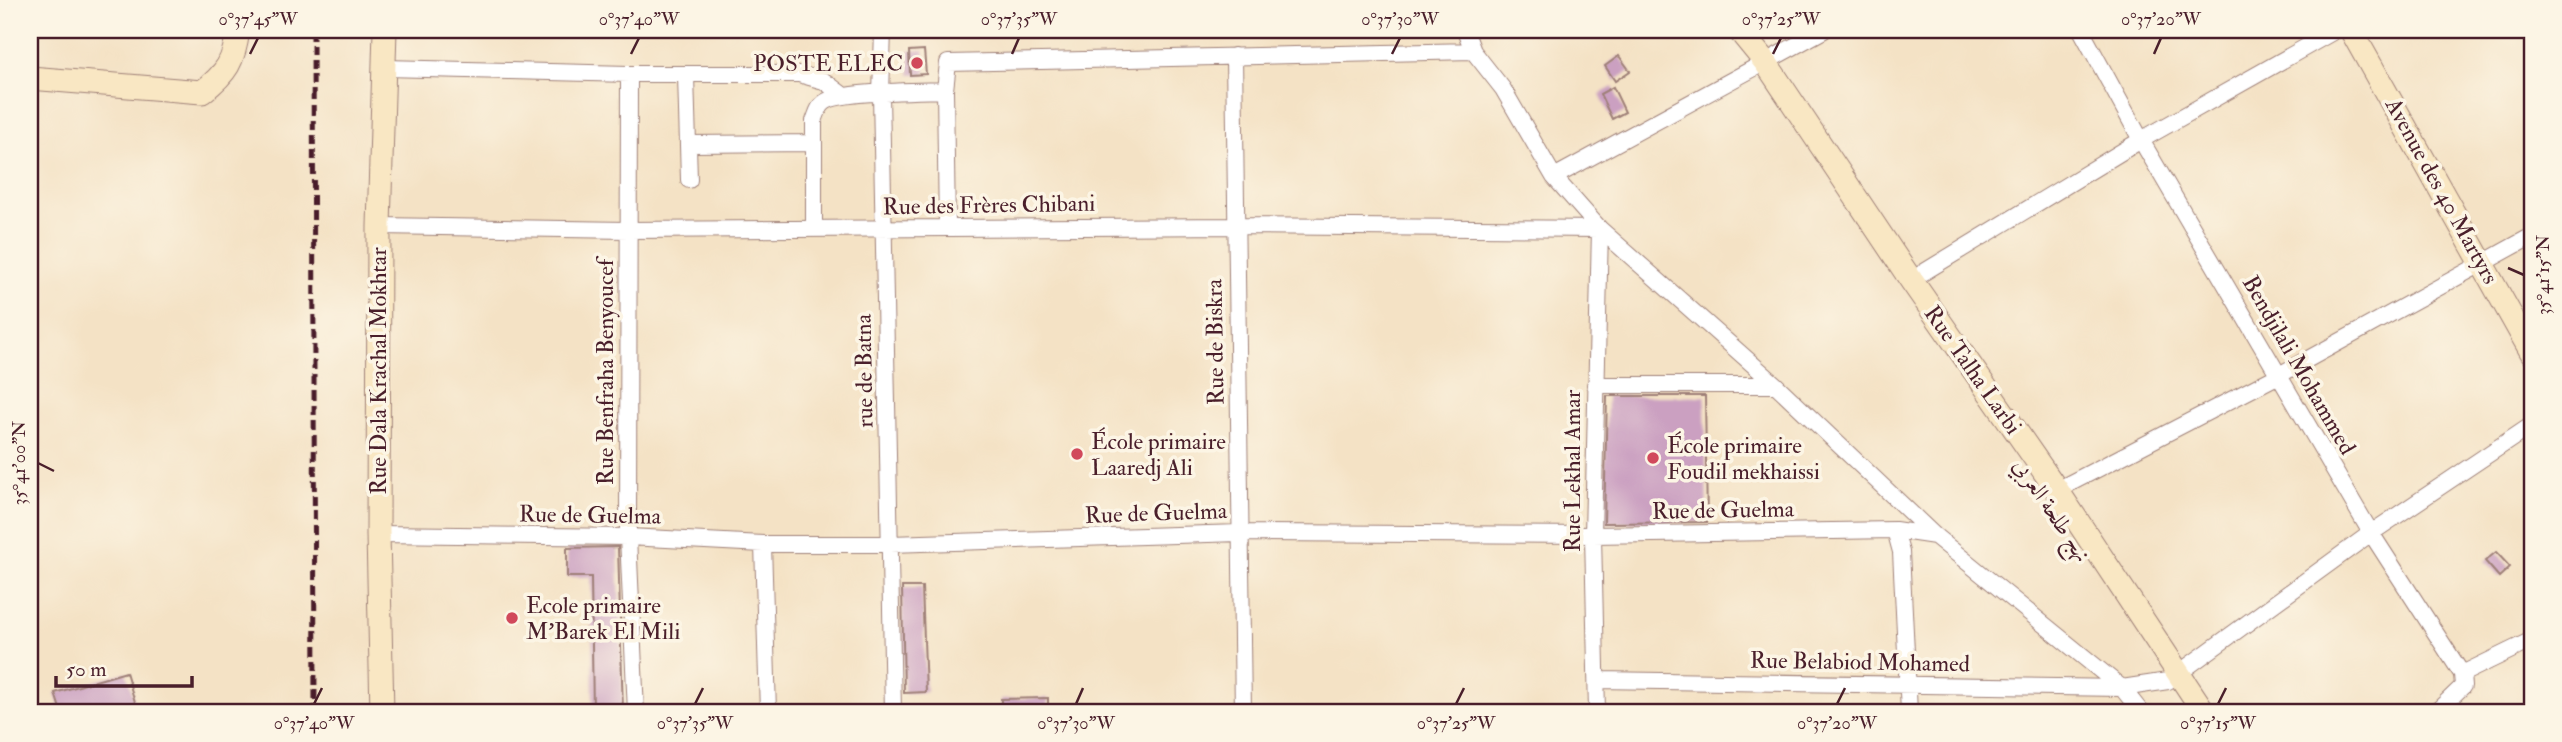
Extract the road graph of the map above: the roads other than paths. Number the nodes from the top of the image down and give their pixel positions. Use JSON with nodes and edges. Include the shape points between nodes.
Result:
{"nodes":[{"id":1,"x":238,"y":30,"type":"edge"},
{"id":2,"x":385,"y":30,"type":"edge"},
{"id":3,"x":883,"y":30,"type":"edge"},
{"id":4,"x":1465,"y":30,"type":"edge"},
{"id":5,"x":1726,"y":30,"type":"edge"},
{"id":6,"x":1739,"y":30,"type":"edge"},
{"id":7,"x":1821,"y":30,"type":"edge"},
{"id":8,"x":2081,"y":30,"type":"edge"},
{"id":9,"x":2336,"y":30,"type":"edge"},
{"id":10,"x":2351,"y":30,"type":"edge"},
{"id":11,"x":1473,"y":51,"type":"junction"},
{"id":12,"x":1234,"y":56,"type":"junction"},
{"id":13,"x":1760,"y":65,"type":"junction"},
{"id":14,"x":385,"y":68,"type":"junction"},
{"id":15,"x":629,"y":74,"type":"junction"},
{"id":16,"x":686,"y":75,"type":"junction"},
{"id":17,"x":30,"y":78,"type":"edge"},
{"id":18,"x":945,"y":90,"type":"junction"},
{"id":19,"x":881,"y":94,"type":"junction"},
{"id":20,"x":844,"y":96,"type":"junction"},
{"id":21,"x":2141,"y":140,"type":"junction"},
{"id":22,"x":814,"y":143,"type":"junction"},
{"id":23,"x":690,"y":144,"type":"junction"},
{"id":24,"x":1554,"y":177,"type":"junction"},
{"id":25,"x":689,"y":180,"type":"dead end"},
{"id":26,"x":379,"y":226,"type":"junction"},
{"id":27,"x":1236,"y":226,"type":"junction"},
{"id":28,"x":947,"y":227,"type":"junction"},
{"id":29,"x":814,"y":229,"type":"junction"},
{"id":30,"x":884,"y":229,"type":"junction"},
{"id":31,"x":1600,"y":229,"type":"junction"},
{"id":32,"x":628,"y":230,"type":"junction"},
{"id":33,"x":2532,"y":236,"type":"edge"},
{"id":34,"x":2482,"y":263,"type":"junction"},
{"id":35,"x":1910,"y":280,"type":"junction"},
{"id":36,"x":2532,"y":353,"type":"edge"},
{"id":37,"x":2279,"y":375,"type":"junction"},
{"id":38,"x":1595,"y":385,"type":"junction"},
{"id":39,"x":1776,"y":385,"type":"junction"},
{"id":40,"x":2532,"y":425,"type":"edge"},
{"id":41,"x":2057,"y":490,"type":"junction"},
{"id":42,"x":1895,"y":530,"type":"junction"},
{"id":43,"x":1240,"y":533,"type":"junction"},
{"id":44,"x":2371,"y":533,"type":"junction"},
{"id":45,"x":378,"y":534,"type":"junction"},
{"id":46,"x":1593,"y":535,"type":"junction"},
{"id":47,"x":1935,"y":536,"type":"junction"},
{"id":48,"x":628,"y":537,"type":"junction"},
{"id":49,"x":763,"y":544,"type":"junction"},
{"id":50,"x":890,"y":544,"type":"junction"},
{"id":51,"x":2528,"y":643,"type":"edge"},
{"id":52,"x":2532,"y":660,"type":"edge"},
{"id":53,"x":2462,"y":674,"type":"junction"},
{"id":54,"x":2173,"y":677,"type":"junction"},
{"id":55,"x":1598,"y":680,"type":"junction"},
{"id":56,"x":1910,"y":686,"type":"junction"},
{"id":57,"x":2122,"y":688,"type":"junction"},
{"id":58,"x":382,"y":712,"type":"edge"},
{"id":59,"x":636,"y":712,"type":"edge"},
{"id":60,"x":768,"y":712,"type":"edge"},
{"id":61,"x":893,"y":712,"type":"edge"},
{"id":62,"x":1243,"y":712,"type":"edge"},
{"id":63,"x":1597,"y":712,"type":"edge"},
{"id":64,"x":1909,"y":712,"type":"edge"},
{"id":65,"x":2141,"y":712,"type":"edge"},
{"id":66,"x":2189,"y":712,"type":"edge"},
{"id":67,"x":2204,"y":712,"type":"edge"},
{"id":68,"x":2436,"y":712,"type":"edge"}],
"edges":[{"from":1,"to":17,"type":"street","via":[[234,55],[221,78],[202,92]]},
{"from":2,"to":14,"type":"street","name":"Rue Dala Krachal Mokhtar"},
{"from":3,"to":19,"type":"street","name":"rue de Batna"},
{"from":4,"to":11,"type":"street"},
{"from":5,"to":13,"type":"street","name":"نهج طلحة العربي"},
{"from":6,"to":13,"type":"street","name":"Rue Talha Larbi"},
{"from":7,"to":13,"type":"street"},
{"from":8,"to":21,"type":"street","name":"Bendjilali Mohammed"},
{"from":9,"to":21,"type":"street"},
{"from":10,"to":34,"type":"street","name":"Avenue des 40 Martyrs"},
{"from":11,"to":12,"type":"street"},
{"from":11,"to":24,"type":"street","via":[[1503,89]]},
{"from":12,"to":18,"type":"street","via":[[948,63]]},
{"from":12,"to":27,"type":"street","name":"Rue de Biskra"},
{"from":13,"to":24,"type":"street"},
{"from":13,"to":35,"type":"street","name":"Rue Talha Larbi"},
{"from":13,"to":54,"type":"street","name":"نهج طلحة العربي","via":[[1973,394]]},
{"from":14,"to":15,"type":"street"},
{"from":14,"to":26,"type":"street","name":"Rue Dala Krachal Mokhtar"},
{"from":15,"to":16,"type":"street"},
{"from":15,"to":32,"type":"street","name":"Rue Benfraha Benyoucef"},
{"from":16,"to":20,"type":"street","via":[[799,74],[824,81]]},
{"from":16,"to":23,"type":"street"},
{"from":18,"to":19,"type":"street"},
{"from":18,"to":28,"type":"street"},
{"from":19,"to":20,"type":"street"},
{"from":19,"to":30,"type":"street","name":"rue de Batna"},
{"from":20,"to":22,"type":"street","via":[[826,100],[818,109]]},
{"from":21,"to":35,"type":"street"},
{"from":21,"to":37,"type":"street","name":"Bendjilali Mohammed"},
{"from":22,"to":23,"type":"street"},
{"from":22,"to":29,"type":"street"},
{"from":23,"to":25,"type":"street"},
{"from":24,"to":31,"type":"street"},
{"from":26,"to":32,"type":"street","name":"Rue des Frères Chibani"},
{"from":26,"to":45,"type":"street","name":"Rue Dala Krachal Mokhtar"},
{"from":27,"to":28,"type":"street","name":"Rue des Frères Chibani"},
{"from":27,"to":31,"type":"street","name":"Rue des Frères Chibani"},
{"from":27,"to":43,"type":"street","name":"Rue de Biskra"},
{"from":28,"to":30,"type":"street","name":"Rue des Frères Chibani"},
{"from":29,"to":30,"type":"street","name":"Rue des Frères Chibani"},
{"from":29,"to":32,"type":"street","name":"Rue des Frères Chibani"},
{"from":30,"to":50,"type":"street","name":"rue de Batna"},
{"from":31,"to":38,"type":"street","name":"Rue Lekhal Amar"},
{"from":31,"to":39,"type":"street"},
{"from":32,"to":48,"type":"street","name":"Rue Benfraha Benyoucef"},
{"from":33,"to":34,"type":"street"},
{"from":34,"to":36,"type":"street","name":"Avenue des 40 Martyrs"},
{"from":34,"to":37,"type":"street"},
{"from":35,"to":41,"type":"street","name":"Rue Talha Larbi"},
{"from":37,"to":41,"type":"street"},
{"from":37,"to":44,"type":"street","name":"Bendjilali Mohammed"},
{"from":38,"to":39,"type":"street"},
{"from":38,"to":46,"type":"street","name":"Rue Lekhal Amar"},
{"from":39,"to":47,"type":"street"},
{"from":40,"to":44,"type":"street"},
{"from":41,"to":54,"type":"street","name":"Rue Talha Larbi"},
{"from":42,"to":46,"type":"street","name":"Rue de Guelma"},
{"from":42,"to":47,"type":"street","name":"Rue de Guelma"},
{"from":42,"to":56,"type":"street","via":[[1901,552]]},
{"from":43,"to":46,"type":"street","name":"Rue de Guelma"},
{"from":43,"to":50,"type":"street","name":"Rue de Guelma"},
{"from":43,"to":62,"type":"street","name":"Rue de Biskra"},
{"from":44,"to":53,"type":"street","name":"Bendjilali Mohammed"},
{"from":44,"to":54,"type":"street"},
{"from":45,"to":48,"type":"street","name":"Rue de Guelma"},
{"from":45,"to":58,"type":"street","name":"Rue Dala Krachal Mokhtar"},
{"from":46,"to":55,"type":"street","name":"Rue Lekhal Amar"},
{"from":47,"to":57,"type":"street"},
{"from":48,"to":49,"type":"street","name":"Rue de Guelma"},
{"from":48,"to":59,"type":"street","name":"Rue Benfraha Benyoucef"},
{"from":49,"to":50,"type":"street","name":"Rue de Guelma"},
{"from":49,"to":60,"type":"street"},
{"from":50,"to":61,"type":"street","name":"rue de Batna"},
{"from":51,"to":52,"type":"street"},
{"from":51,"to":53,"type":"street"},
{"from":53,"to":68,"type":"street","via":[[2463,686]]},
{"from":54,"to":57,"type":"street","name":"Rue Belabiod Mohamed"},
{"from":54,"to":66,"type":"street","name":"نهج طلحة العربي"},
{"from":54,"to":67,"type":"street","name":"Rue Talha Larbi"},
{"from":55,"to":56,"type":"street","name":"Rue Belabiod Mohamed"},
{"from":55,"to":63,"type":"street","name":"Rue Lekhal Amar"},
{"from":56,"to":57,"type":"street","name":"Rue Belabiod Mohamed"},
{"from":56,"to":64,"type":"street"},
{"from":57,"to":65,"type":"street"}]}
